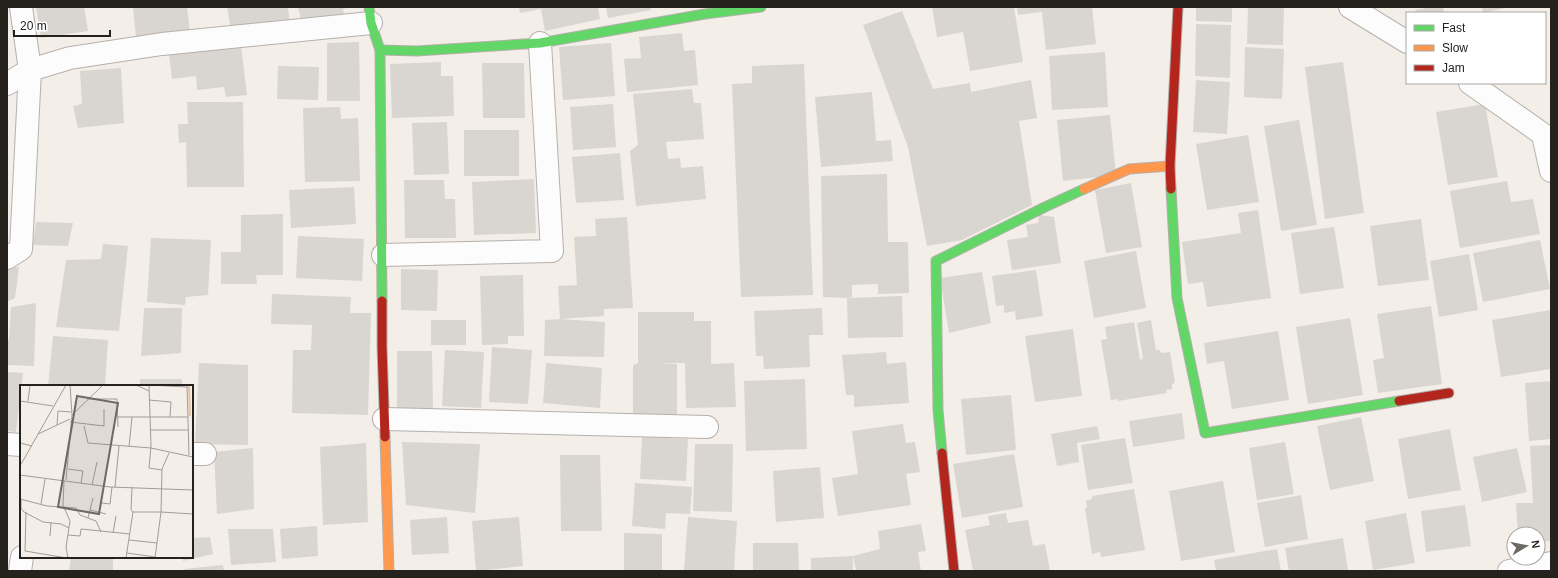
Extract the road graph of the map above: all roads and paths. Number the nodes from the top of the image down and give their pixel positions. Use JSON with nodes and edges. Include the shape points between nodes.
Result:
{"nodes":[{"id":1,"x":21,"y":7,"type":"edge"},
{"id":2,"x":761,"y":7,"type":"edge"},
{"id":3,"x":1178,"y":7,"type":"edge"},
{"id":4,"x":1350,"y":7,"type":"edge"},
{"id":5,"x":370,"y":15,"type":"edge"},
{"id":6,"x":1406,"y":41,"type":"edge"},
{"id":7,"x":540,"y":43,"type":"junction"},
{"id":8,"x":380,"y":50,"type":"junction"},
{"id":9,"x":30,"y":70,"type":"junction"},
{"id":10,"x":7,"y":84,"type":"edge"},
{"id":11,"x":1471,"y":84,"type":"edge"},
{"id":12,"x":1547,"y":137,"type":"edge"},
{"id":13,"x":1170,"y":166,"type":"junction"},
{"id":14,"x":1551,"y":171,"type":"edge"},
{"id":15,"x":383,"y":255,"type":"junction"},
{"id":16,"x":7,"y":258,"type":"edge"},
{"id":17,"x":1449,"y":393,"type":"dead end"},
{"id":18,"x":384,"y":419,"type":"junction"},
{"id":19,"x":707,"y":427,"type":"dead end"},
{"id":20,"x":7,"y":444,"type":"edge"},
{"id":21,"x":20,"y":445,"type":"edge"},
{"id":22,"x":22,"y":558,"type":"edge"},
{"id":23,"x":1551,"y":563,"type":"edge"},
{"id":24,"x":20,"y":571,"type":"edge"},
{"id":25,"x":389,"y":571,"type":"edge"},
{"id":26,"x":954,"y":571,"type":"edge"},
{"id":27,"x":1510,"y":571,"type":"edge"}],
"edges":[{"from":1,"to":9,"type":"street"},
{"from":2,"to":7,"type":"street","via":[[705,14]]},
{"from":3,"to":13,"type":"street"},
{"from":4,"to":6,"type":"street"},
{"from":5,"to":8,"type":"street"},
{"from":5,"to":9,"type":"street","via":[[70,58]]},
{"from":7,"to":8,"type":"street","via":[[417,51]]},
{"from":7,"to":15,"type":"street","via":[[552,251]]},
{"from":8,"to":15,"type":"street"},
{"from":9,"to":10,"type":"street"},
{"from":9,"to":16,"type":"street","via":[[21,249]]},
{"from":11,"to":12,"type":"street"},
{"from":12,"to":14,"type":"street"},
{"from":13,"to":17,"type":"street","via":[[1177,298],[1205,432]]},
{"from":13,"to":26,"type":"street","via":[[1129,169],[936,261],[938,410]]},
{"from":15,"to":18,"type":"street"},
{"from":18,"to":19,"type":"street"},
{"from":18,"to":25,"type":"street"},
{"from":20,"to":21,"type":"street"},
{"from":22,"to":24,"type":"street"},
{"from":23,"to":27,"type":"street"}]}
